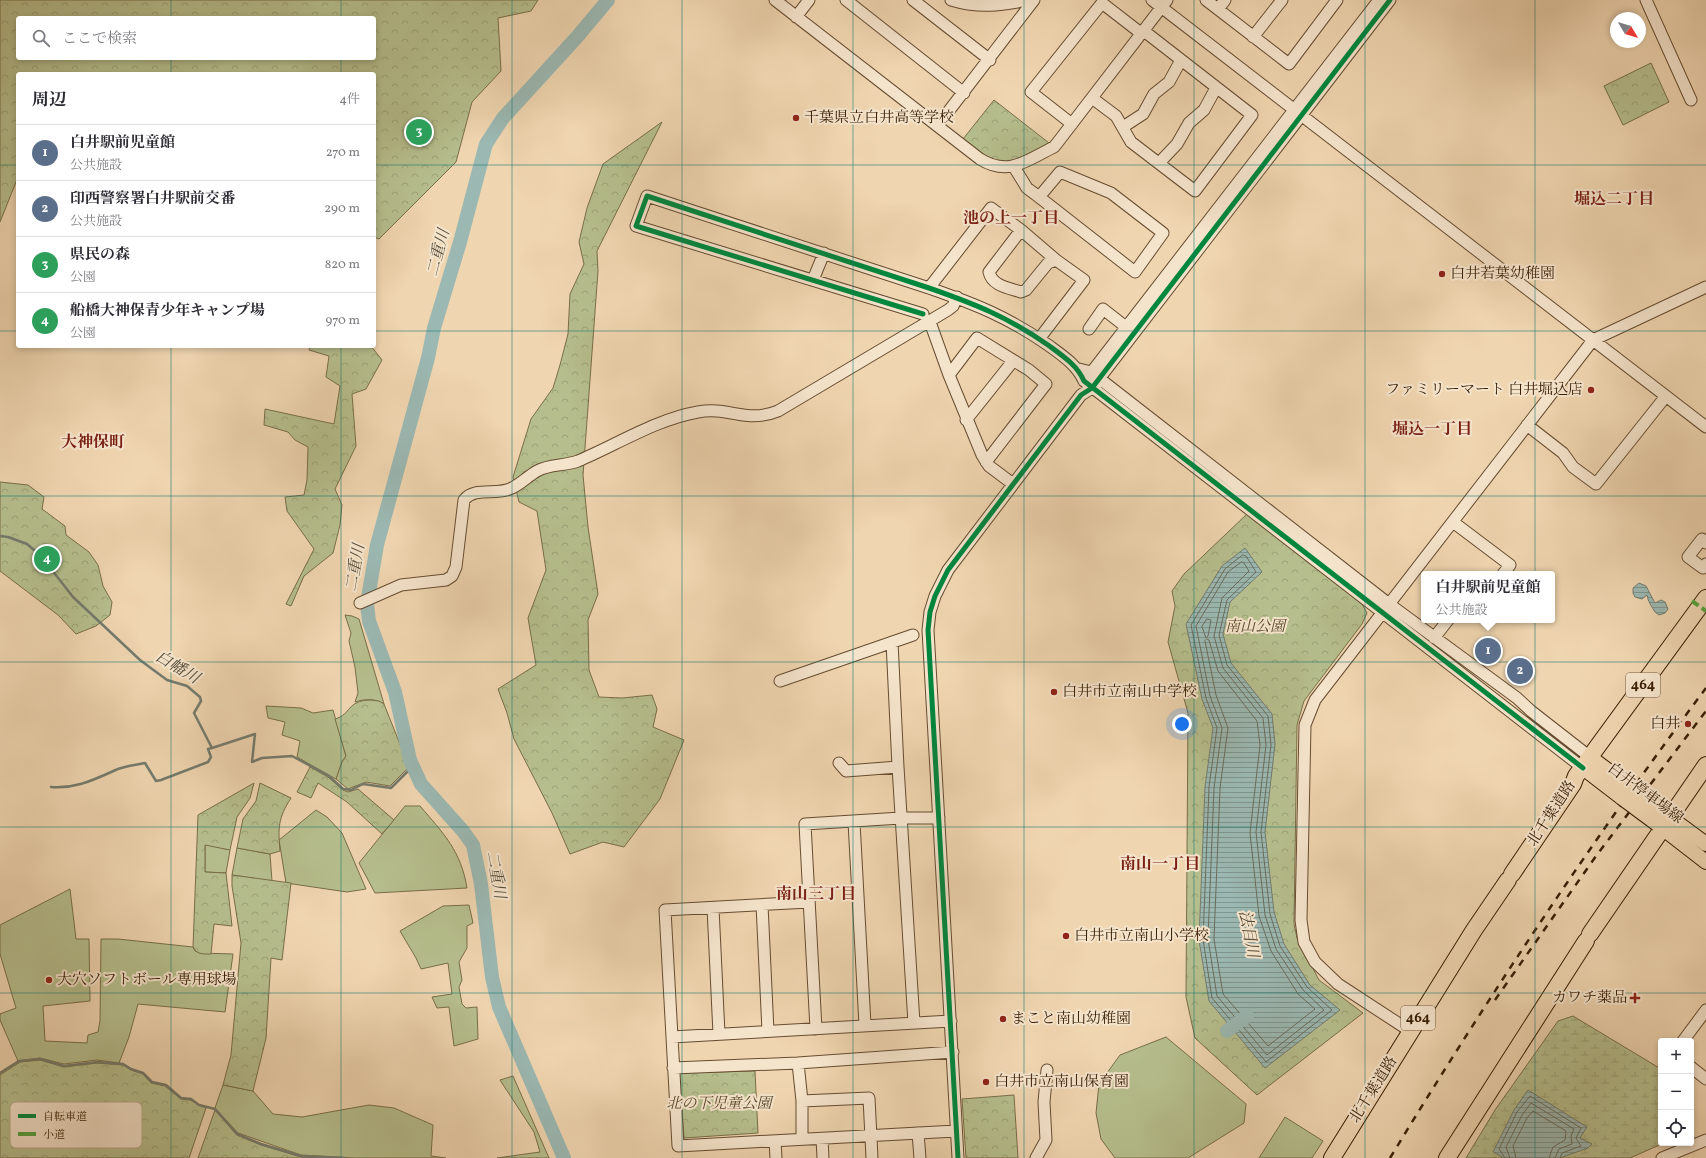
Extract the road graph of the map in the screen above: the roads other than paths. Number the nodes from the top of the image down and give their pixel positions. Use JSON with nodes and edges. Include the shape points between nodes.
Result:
{"nodes":[{"id":1,"x":775,"y":0,"type":"edge"},
{"id":2,"x":809,"y":0,"type":"edge"},
{"id":3,"x":846,"y":0,"type":"edge"},
{"id":4,"x":913,"y":0,"type":"edge"},
{"id":5,"x":951,"y":0,"type":"edge"},
{"id":6,"x":1027,"y":0,"type":"edge"},
{"id":7,"x":1034,"y":0,"type":"edge"},
{"id":8,"x":1152,"y":0,"type":"edge"},
{"id":9,"x":1206,"y":0,"type":"edge"},
{"id":10,"x":1225,"y":0,"type":"edge"},
{"id":11,"x":1282,"y":0,"type":"edge"},
{"id":12,"x":1337,"y":0,"type":"edge"},
{"id":13,"x":1379,"y":0,"type":"edge"},
{"id":14,"x":1390,"y":0,"type":"edge"},
{"id":15,"x":1646,"y":0,"type":"edge"},
{"id":16,"x":1164,"y":4,"type":"edge"},
{"id":17,"x":1218,"y":9,"type":"junction"},
{"id":18,"x":796,"y":17,"type":"junction"},
{"id":19,"x":1143,"y":32,"type":"junction"},
{"id":20,"x":1253,"y":37,"type":"junction"},
{"id":21,"x":990,"y":60,"type":"junction"},
{"id":22,"x":1181,"y":60,"type":"junction"},
{"id":23,"x":1216,"y":88,"type":"junction"},
{"id":24,"x":964,"y":93,"type":"junction"},
{"id":25,"x":1092,"y":98,"type":"junction"},
{"id":26,"x":1691,"y":100,"type":"dead end"},
{"id":27,"x":1298,"y":112,"type":"junction"},
{"id":28,"x":1072,"y":124,"type":"junction"},
{"id":29,"x":938,"y":125,"type":"junction"},
{"id":30,"x":1123,"y":127,"type":"junction"},
{"id":31,"x":1159,"y":163,"type":"junction"},
{"id":32,"x":1014,"y":167,"type":"junction"},
{"id":33,"x":1039,"y":198,"type":"junction"},
{"id":34,"x":1021,"y":230,"type":"junction"},
{"id":35,"x":824,"y":253,"type":"junction"},
{"id":36,"x":1056,"y":260,"type":"junction"},
{"id":37,"x":813,"y":280,"type":"junction"},
{"id":38,"x":1706,"y":287,"type":"edge"},
{"id":39,"x":929,"y":288,"type":"junction"},
{"id":40,"x":956,"y":297,"type":"junction"},
{"id":41,"x":926,"y":318,"type":"junction"},
{"id":42,"x":1126,"y":327,"type":"junction"},
{"id":43,"x":1089,"y":329,"type":"dead end"},
{"id":44,"x":1039,"y":339,"type":"junction"},
{"id":45,"x":1593,"y":340,"type":"junction"},
{"id":46,"x":1013,"y":361,"type":"junction"},
{"id":47,"x":1078,"y":369,"type":"junction"},
{"id":48,"x":1095,"y":375,"type":"junction"},
{"id":49,"x":949,"y":376,"type":"junction"},
{"id":50,"x":1088,"y":384,"type":"junction"},
{"id":51,"x":1666,"y":396,"type":"junction"},
{"id":52,"x":966,"y":420,"type":"junction"},
{"id":53,"x":1527,"y":425,"type":"junction"},
{"id":54,"x":1706,"y":427,"type":"edge"},
{"id":55,"x":986,"y":462,"type":"junction"},
{"id":56,"x":1013,"y":484,"type":"junction"},
{"id":57,"x":1453,"y":522,"type":"junction"},
{"id":58,"x":1706,"y":543,"type":"edge"},
{"id":59,"x":1706,"y":564,"type":"edge"},
{"id":60,"x":1506,"y":571,"type":"edge"},
{"id":61,"x":1706,"y":598,"type":"edge"},
{"id":62,"x":360,"y":603,"type":"dead end"},
{"id":63,"x":1386,"y":608,"type":"junction"},
{"id":64,"x":1446,"y":623,"type":"edge"},
{"id":65,"x":913,"y":635,"type":"dead end"},
{"id":66,"x":1434,"y":638,"type":"junction"},
{"id":67,"x":892,"y":642,"type":"junction"},
{"id":68,"x":780,"y":681,"type":"dead end"},
{"id":69,"x":839,"y":763,"type":"dead end"},
{"id":70,"x":1589,"y":764,"type":"junction"},
{"id":71,"x":1706,"y":765,"type":"edge"},
{"id":72,"x":898,"y":767,"type":"junction"},
{"id":73,"x":901,"y":818,"type":"junction"},
{"id":74,"x":939,"y":818,"type":"junction"},
{"id":75,"x":1663,"y":821,"type":"junction"},
{"id":76,"x":854,"y":822,"type":"junction"},
{"id":77,"x":1706,"y":844,"type":"edge"},
{"id":78,"x":1706,"y":862,"type":"edge"},
{"id":79,"x":810,"y":902,"type":"junction"},
{"id":80,"x":762,"y":905,"type":"junction"},
{"id":81,"x":713,"y":908,"type":"junction"},
{"id":82,"x":1706,"y":1010,"type":"edge"},
{"id":83,"x":951,"y":1021,"type":"junction"},
{"id":84,"x":914,"y":1023,"type":"junction"},
{"id":85,"x":865,"y":1025,"type":"junction"},
{"id":86,"x":816,"y":1028,"type":"junction"},
{"id":87,"x":768,"y":1031,"type":"junction"},
{"id":88,"x":1410,"y":1031,"type":"junction"},
{"id":89,"x":719,"y":1034,"type":"junction"},
{"id":90,"x":672,"y":1036,"type":"junction"},
{"id":91,"x":1685,"y":1038,"type":"edge"},
{"id":92,"x":953,"y":1052,"type":"junction"},
{"id":93,"x":798,"y":1064,"type":"junction"},
{"id":94,"x":673,"y":1068,"type":"junction"},
{"id":95,"x":1694,"y":1069,"type":"edge"},
{"id":96,"x":1047,"y":1070,"type":"dead end"},
{"id":97,"x":1706,"y":1079,"type":"edge"},
{"id":98,"x":802,"y":1100,"type":"junction"},
{"id":99,"x":956,"y":1131,"type":"junction"},
{"id":100,"x":918,"y":1133,"type":"junction"},
{"id":101,"x":870,"y":1136,"type":"junction"},
{"id":102,"x":802,"y":1139,"type":"junction"},
{"id":103,"x":822,"y":1139,"type":"junction"},
{"id":104,"x":1706,"y":1140,"type":"edge"},
{"id":105,"x":774,"y":1141,"type":"junction"},
{"id":106,"x":776,"y":1158,"type":"edge"},
{"id":107,"x":823,"y":1158,"type":"edge"},
{"id":108,"x":872,"y":1158,"type":"edge"},
{"id":109,"x":920,"y":1158,"type":"edge"},
{"id":110,"x":958,"y":1158,"type":"edge"},
{"id":111,"x":1036,"y":1158,"type":"edge"},
{"id":112,"x":1332,"y":1158,"type":"edge"},
{"id":113,"x":1447,"y":1158,"type":"edge"},
{"id":114,"x":1662,"y":1158,"type":"edge"}],
"edges":[{"from":1,"to":18,"type":"street"},
{"from":2,"to":18,"type":"street"},
{"from":3,"to":24,"type":"street"},
{"from":4,"to":21,"type":"street"},
{"from":5,"to":6,"type":"street","via":[[962,4],[985,6]]},
{"from":7,"to":21,"type":"street"},
{"from":8,"to":16,"type":"street"},
{"from":9,"to":17,"type":"street"},
{"from":10,"to":17,"type":"street"},
{"from":11,"to":20,"type":"street"},
{"from":12,"to":20,"type":"street","via":[[1289,64]]},
{"from":13,"to":27,"type":"street"},
{"from":14,"to":27,"type":"street"},
{"from":15,"to":26,"type":"street"},
{"from":16,"to":19,"type":"street"},
{"from":16,"to":27,"type":"street"},
{"from":17,"to":20,"type":"street"},
{"from":18,"to":29,"type":"street"},
{"from":19,"to":22,"type":"street"},
{"from":19,"to":25,"type":"street"},
{"from":19,"to":28,"type":"street","via":[[1102,3],[1031,92]]},
{"from":21,"to":24,"type":"street"},
{"from":22,"to":23,"type":"street"},
{"from":22,"to":30,"type":"street","via":[[1169,82],[1154,94],[1143,114]]},
{"from":23,"to":31,"type":"street","via":[[1204,110],[1189,123],[1177,144]]},
{"from":23,"to":31,"type":"street","via":[[1252,116],[1195,191]]},
{"from":24,"to":29,"type":"street"},
{"from":25,"to":28,"type":"street"},
{"from":25,"to":30,"type":"street","via":[[1116,116]]},
{"from":27,"to":42,"type":"street"},
{"from":27,"to":45,"type":"street"},
{"from":27,"to":48,"type":"street"},
{"from":28,"to":32,"type":"street","via":[[1054,146]]},
{"from":29,"to":32,"type":"street","via":[[988,164],[1002,168]]},
{"from":30,"to":31,"type":"street","via":[[1131,142]]},
{"from":32,"to":33,"type":"street","via":[[1027,188]]},
{"from":33,"to":33,"type":"street","via":[[1135,272],[1163,233],[1111,193],[1060,172]]},
{"from":34,"to":36,"type":"street"},
{"from":34,"to":36,"type":"street","via":[[989,272],[994,282],[1021,292],[1026,290],[1048,263]]},
{"from":34,"to":39,"type":"street","via":[[991,208]]},
{"from":35,"to":37,"type":"street"},
{"from":35,"to":37,"type":"street","via":[[647,196],[636,226]]},
{"from":35,"to":39,"type":"street"},
{"from":36,"to":44,"type":"street","via":[[1084,280]]},
{"from":37,"to":41,"type":"street"},
{"from":38,"to":45,"type":"street"},
{"from":39,"to":40,"type":"street"},
{"from":40,"to":41,"type":"street","via":[[953,306],[948,310]]},
{"from":40,"to":44,"type":"street","via":[[1008,319]]},
{"from":41,"to":49,"type":"street"},
{"from":41,"to":62,"type":"street","via":[[778,411],[766,416],[755,418],[708,410],[688,414],[644,430],[576,461],[536,471],[511,489],[474,493],[464,500],[456,567],[452,576],[446,580],[401,585]]},
{"from":42,"to":43,"type":"street","via":[[1103,309]]},
{"from":42,"to":48,"type":"street"},
{"from":44,"to":47,"type":"street"},
{"from":45,"to":51,"type":"street"},
{"from":45,"to":53,"type":"street"},
{"from":46,"to":49,"type":"street","via":[[977,338]]},
{"from":46,"to":52,"type":"street"},
{"from":46,"to":55,"type":"street","via":[[1046,384]]},
{"from":47,"to":48,"type":"street"},
{"from":47,"to":50,"type":"street"},
{"from":48,"to":50,"type":"street"},
{"from":48,"to":63,"type":"street"},
{"from":49,"to":52,"type":"street"},
{"from":50,"to":56,"type":"street"},
{"from":50,"to":63,"type":"street"},
{"from":51,"to":53,"type":"street","via":[[1596,484],[1573,467],[1563,453]]},
{"from":51,"to":54,"type":"street"},
{"from":52,"to":55,"type":"street"},
{"from":53,"to":57,"type":"street"},
{"from":55,"to":56,"type":"street"},
{"from":56,"to":74,"type":"street","via":[[948,570],[930,612],[928,630]]},
{"from":57,"to":60,"type":"street","via":[[1510,566]]},
{"from":57,"to":63,"type":"street"},
{"from":58,"to":59,"type":"street","via":[[1702,539],[1688,557],[1703,568]]},
{"from":61,"to":70,"type":"highway","name":"北千葉道路","number":"464"},
{"from":63,"to":66,"type":"street"},
{"from":63,"to":70,"type":"street"},
{"from":63,"to":88,"type":"street","via":[[1315,700],[1305,725],[1301,920],[1304,942],[1324,972]]},
{"from":64,"to":66,"type":"street"},
{"from":65,"to":67,"type":"street"},
{"from":66,"to":70,"type":"street","via":[[1517,698]]},
{"from":67,"to":68,"type":"street"},
{"from":67,"to":72,"type":"street"},
{"from":69,"to":72,"type":"street","via":[[846,771]]},
{"from":70,"to":75,"type":"main road","name":"白井停車場線","bridge":true},
{"from":70,"to":88,"type":"highway","name":"北千葉道路","number":"464","via":[[1510,877]]},
{"from":71,"to":75,"type":"highway"},
{"from":72,"to":73,"type":"street"},
{"from":73,"to":74,"type":"street"},
{"from":73,"to":76,"type":"street"},
{"from":73,"to":84,"type":"street"},
{"from":74,"to":83,"type":"street"},
{"from":75,"to":77,"type":"main road","name":"白井停車場線"},
{"from":75,"to":78,"type":"main road","name":"白井停車場線"},
{"from":75,"to":113,"type":"highway"},
{"from":76,"to":79,"type":"street","via":[[805,824]]},
{"from":76,"to":85,"type":"street"},
{"from":79,"to":80,"type":"street"},
{"from":79,"to":86,"type":"street"},
{"from":80,"to":81,"type":"street"},
{"from":80,"to":87,"type":"street"},
{"from":81,"to":89,"type":"street"},
{"from":81,"to":90,"type":"street","via":[[666,910]]},
{"from":82,"to":91,"type":"street"},
{"from":83,"to":84,"type":"street"},
{"from":83,"to":92,"type":"street"},
{"from":84,"to":85,"type":"street"},
{"from":85,"to":86,"type":"street"},
{"from":86,"to":87,"type":"street"},
{"from":87,"to":89,"type":"street"},
{"from":88,"to":112,"type":"highway","name":"北千葉道路","number":"464"},
{"from":89,"to":90,"type":"street"},
{"from":90,"to":94,"type":"street"},
{"from":92,"to":93,"type":"street"},
{"from":92,"to":99,"type":"street"},
{"from":93,"to":94,"type":"street"},
{"from":93,"to":98,"type":"street"},
{"from":94,"to":105,"type":"street","via":[[678,1146]]},
{"from":95,"to":97,"type":"street"},
{"from":96,"to":111,"type":"street","via":[[1044,1102],[1046,1140]]},
{"from":98,"to":101,"type":"street","via":[[869,1098]]},
{"from":98,"to":102,"type":"street"},
{"from":99,"to":100,"type":"street"},
{"from":99,"to":110,"type":"street"},
{"from":100,"to":101,"type":"street"},
{"from":100,"to":109,"type":"street"},
{"from":101,"to":103,"type":"street"},
{"from":101,"to":108,"type":"street"},
{"from":102,"to":103,"type":"street"},
{"from":102,"to":105,"type":"street"},
{"from":103,"to":107,"type":"street"},
{"from":104,"to":114,"type":"street"},
{"from":105,"to":106,"type":"street"}]}
